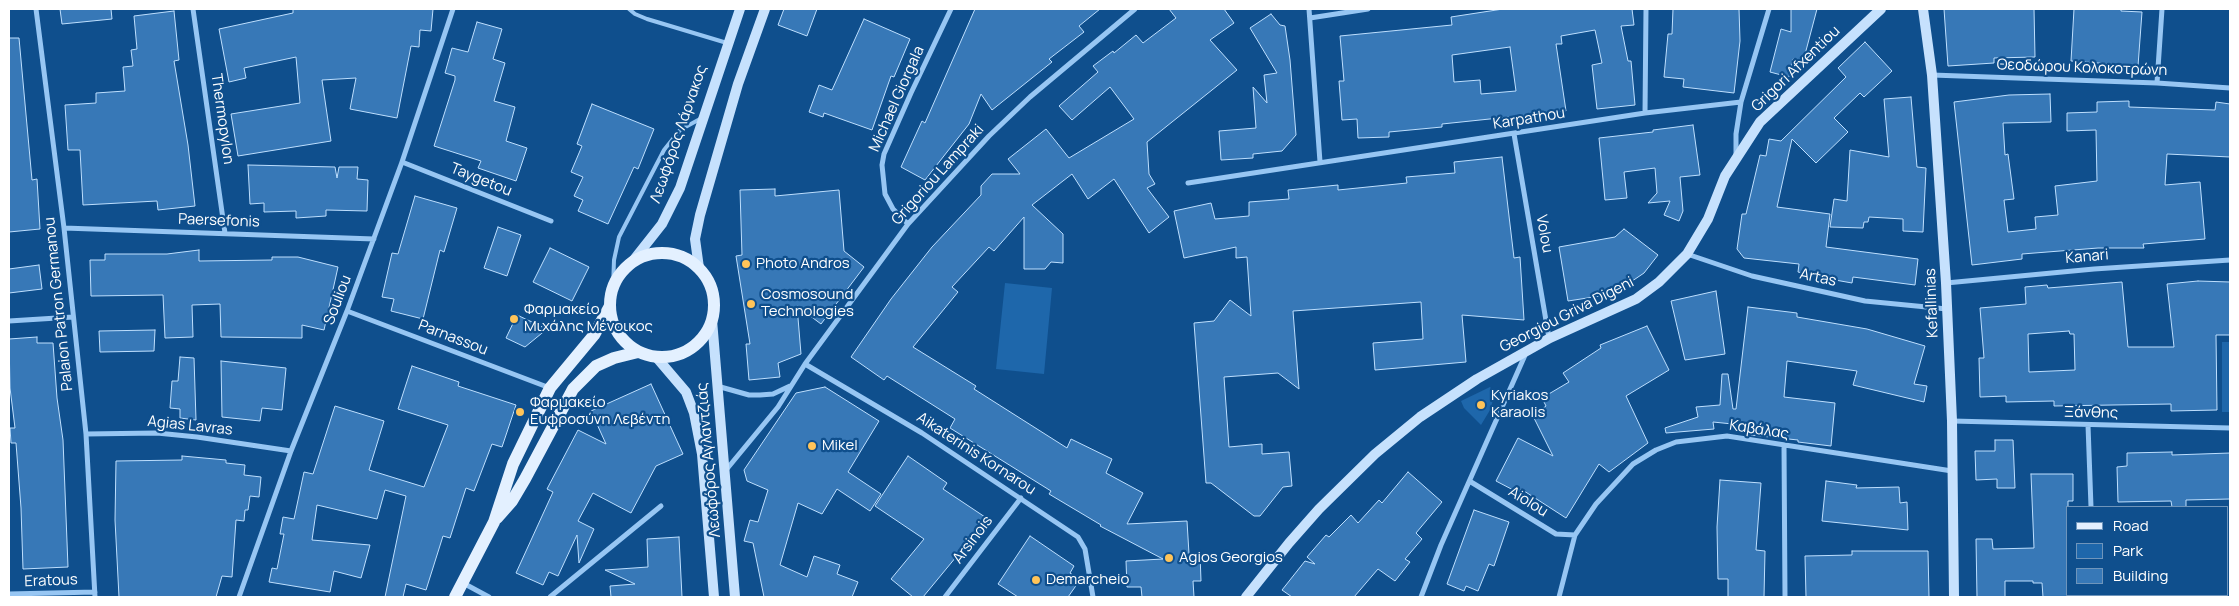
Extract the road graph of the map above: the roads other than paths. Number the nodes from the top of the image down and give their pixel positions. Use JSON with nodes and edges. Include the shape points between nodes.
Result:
{"nodes":[{"id":1,"x":36,"y":9,"type":"edge"},
{"id":2,"x":193,"y":9,"type":"edge"},
{"id":3,"x":453,"y":9,"type":"edge"},
{"id":4,"x":629,"y":9,"type":"edge"},
{"id":5,"x":740,"y":9,"type":"edge"},
{"id":6,"x":765,"y":9,"type":"edge"},
{"id":7,"x":951,"y":9,"type":"edge"},
{"id":8,"x":1135,"y":9,"type":"edge"},
{"id":9,"x":1308,"y":9,"type":"edge"},
{"id":10,"x":1368,"y":9,"type":"edge"},
{"id":11,"x":1646,"y":9,"type":"edge"},
{"id":12,"x":1769,"y":9,"type":"edge"},
{"id":13,"x":1881,"y":9,"type":"edge"},
{"id":14,"x":1923,"y":9,"type":"edge"},
{"id":15,"x":2162,"y":9,"type":"edge"},
{"id":16,"x":1310,"y":18,"type":"junction"},
{"id":17,"x":727,"y":43,"type":"junction"},
{"id":18,"x":1932,"y":74,"type":"junction"},
{"id":19,"x":2157,"y":83,"type":"junction"},
{"id":20,"x":2230,"y":88,"type":"edge"},
{"id":21,"x":1741,"y":102,"type":"junction"},
{"id":22,"x":1645,"y":113,"type":"junction"},
{"id":23,"x":704,"y":117,"type":"junction"},
{"id":24,"x":1514,"y":134,"type":"junction"},
{"id":25,"x":1736,"y":156,"type":"junction"},
{"id":26,"x":402,"y":162,"type":"junction"},
{"id":27,"x":1320,"y":162,"type":"junction"},
{"id":28,"x":1188,"y":183,"type":"dead end"},
{"id":29,"x":551,"y":222,"type":"dead end"},
{"id":30,"x":908,"y":224,"type":"junction"},
{"id":31,"x":64,"y":228,"type":"junction"},
{"id":32,"x":225,"y":234,"type":"junction"},
{"id":33,"x":374,"y":239,"type":"junction"},
{"id":34,"x":1687,"y":254,"type":"junction"},
{"id":35,"x":2230,"y":260,"type":"edge"},
{"id":36,"x":632,"y":262,"type":"junction"},
{"id":37,"x":699,"y":268,"type":"junction"},
{"id":38,"x":1946,"y":283,"type":"junction"},
{"id":39,"x":613,"y":287,"type":"junction"},
{"id":40,"x":610,"y":306,"type":"junction"},
{"id":41,"x":1947,"y":309,"type":"junction"},
{"id":42,"x":347,"y":312,"type":"junction"},
{"id":43,"x":73,"y":317,"type":"junction"},
{"id":44,"x":712,"y":320,"type":"junction"},
{"id":45,"x":9,"y":321,"type":"edge"},
{"id":46,"x":1550,"y":338,"type":"junction"},
{"id":47,"x":638,"y":352,"type":"junction"},
{"id":48,"x":1527,"y":352,"type":"junction"},
{"id":49,"x":657,"y":358,"type":"junction"},
{"id":50,"x":805,"y":364,"type":"junction"},
{"id":51,"x":717,"y":386,"type":"junction"},
{"id":52,"x":790,"y":386,"type":"junction"},
{"id":53,"x":550,"y":388,"type":"junction"},
{"id":54,"x":1952,"y":421,"type":"junction"},
{"id":55,"x":2088,"y":425,"type":"junction"},
{"id":56,"x":2230,"y":428,"type":"edge"},
{"id":57,"x":86,"y":434,"type":"junction"},
{"id":58,"x":1784,"y":446,"type":"junction"},
{"id":59,"x":291,"y":451,"type":"junction"},
{"id":60,"x":726,"y":470,"type":"junction"},
{"id":61,"x":1953,"y":471,"type":"junction"},
{"id":62,"x":1471,"y":482,"type":"junction"},
{"id":63,"x":1021,"y":498,"type":"junction"},
{"id":64,"x":660,"y":506,"type":"dead end"},
{"id":65,"x":2091,"y":506,"type":"edge"},
{"id":66,"x":494,"y":522,"type":"junction"},
{"id":67,"x":1575,"y":535,"type":"junction"},
{"id":68,"x":462,"y":583,"type":"junction"},
{"id":69,"x":9,"y":594,"type":"edge"},
{"id":70,"x":94,"y":595,"type":"edge"},
{"id":71,"x":238,"y":597,"type":"edge"},
{"id":72,"x":455,"y":597,"type":"edge"},
{"id":73,"x":489,"y":597,"type":"edge"},
{"id":74,"x":550,"y":597,"type":"edge"},
{"id":75,"x":714,"y":597,"type":"edge"},
{"id":76,"x":735,"y":597,"type":"edge"},
{"id":77,"x":945,"y":597,"type":"edge"},
{"id":78,"x":1093,"y":597,"type":"edge"},
{"id":79,"x":1246,"y":597,"type":"edge"},
{"id":80,"x":1421,"y":597,"type":"edge"},
{"id":81,"x":1559,"y":597,"type":"edge"},
{"id":82,"x":1785,"y":597,"type":"edge"},
{"id":83,"x":1954,"y":597,"type":"edge"}],
"edges":[{"from":1,"to":31,"type":"street","name":"Palaion Patron Germanou"},
{"from":2,"to":32,"type":"street","name":"Thermopylon"},
{"from":3,"to":26,"type":"street","name":"Souliou"},
{"from":4,"to":17,"type":"lane","via":[[647,19]]},
{"from":5,"to":17,"type":"street","name":"Λεωφόρος Λάρνακος"},
{"from":6,"to":37,"type":"street","name":"Λεωφόρος Λάρνακος","via":[[738,84],[700,215],[695,239]]},
{"from":7,"to":30,"type":"street","name":"Michael Giorgala","via":[[884,154],[885,194],[893,209]]},
{"from":8,"to":30,"type":"street","name":"Grigoriou Lampraki","via":[[1023,103]]},
{"from":9,"to":16,"type":"street"},
{"from":10,"to":16,"type":"street"},
{"from":11,"to":22,"type":"street"},
{"from":12,"to":21,"type":"street","name":"Georgiou Griva Digeni"},
{"from":13,"to":25,"type":"street","name":"Grigori Afxentiou","via":[[1760,122]]},
{"from":14,"to":18,"type":"street","name":"Kefallinias"},
{"from":15,"to":19,"type":"street"},
{"from":16,"to":27,"type":"street"},
{"from":17,"to":23,"type":"street","name":"Λεωφόρος Λάρνακος"},
{"from":18,"to":19,"type":"street","name":"Θεοδώρου Κολοκοτρώνη"},
{"from":18,"to":38,"type":"street","name":"Kefallinias"},
{"from":19,"to":20,"type":"street","name":"Θεοδώρου Κολοκοτρώνη"},
{"from":21,"to":22,"type":"street","name":"Karpathou"},
{"from":21,"to":25,"type":"street","name":"Georgiou Griva Digeni"},
{"from":22,"to":24,"type":"street","name":"Karpathou"},
{"from":23,"to":36,"type":"street","name":"Λεωφόρος Λάρνακος","via":[[670,211]]},
{"from":23,"to":39,"type":"lane","via":[[680,130],[664,150],[619,237]]},
{"from":24,"to":27,"type":"street","name":"Karpathou"},
{"from":24,"to":46,"type":"street","name":"Volou"},
{"from":25,"to":34,"type":"street","name":"Georgiou Griva Digeni","via":[[1708,219]]},
{"from":26,"to":29,"type":"street","name":"Taygetou"},
{"from":26,"to":33,"type":"street","name":"Souliou"},
{"from":27,"to":28,"type":"street","name":"Karpathou"},
{"from":30,"to":50,"type":"street","name":"Grigoriou Lampraki"},
{"from":31,"to":32,"type":"street","name":"Paersefonis"},
{"from":31,"to":43,"type":"street","name":"Palaion Patron Germanou"},
{"from":32,"to":33,"type":"street","name":"Paersefonis"},
{"from":33,"to":42,"type":"street","name":"Souliou"},
{"from":34,"to":41,"type":"street","name":"Artas","via":[[1752,276],[1864,301]]},
{"from":34,"to":46,"type":"street","name":"Georgiou Griva Digeni","via":[[1659,282],[1636,298]]},
{"from":35,"to":38,"type":"street","name":"Kanari"},
{"from":36,"to":37,"type":"main road","name":"Λεωφόρος Λάρνακος","via":[[646,255],[669,253],[684,257]]},
{"from":36,"to":39,"type":"main road","name":"Λεωφόρος Λάρνακος","via":[[621,272]]},
{"from":37,"to":44,"type":"main road","name":"Λεωφόρος Λάρνακος","via":[[712,288]]},
{"from":38,"to":41,"type":"street","name":"Kefallinias"},
{"from":39,"to":40,"type":"main road","name":"Λεωφόρος Λάρνακος"},
{"from":40,"to":47,"type":"main road","name":"Λεωφόρος Λάρνακος","via":[[617,333]]},
{"from":40,"to":53,"type":"main road","name":"Λεωφόρος Λάρνακος","via":[[594,335]]},
{"from":41,"to":54,"type":"street","name":"Kefallinias"},
{"from":42,"to":53,"type":"street","name":"Parnassou"},
{"from":42,"to":59,"type":"street","name":"Souliou"},
{"from":43,"to":45,"type":"street"},
{"from":43,"to":57,"type":"street","name":"Palaion Patron Germanou"},
{"from":44,"to":49,"type":"main road","name":"Λεωφόρος Λάρνακος","via":[[705,336],[693,348],[677,356]]},
{"from":44,"to":51,"type":"street","name":"Λεωφόρος Αγλαντζιάς"},
{"from":46,"to":48,"type":"street","name":"Georgiou Griva Digeni"},
{"from":47,"to":49,"type":"main road","name":"Λεωφόρος Λάρνακος"},
{"from":47,"to":66,"type":"main road","name":"Λεωφόρος Λάρνακος","via":[[596,366],[572,389],[512,501]]},
{"from":48,"to":62,"type":"street"},
{"from":48,"to":79,"type":"street","name":"Georgiou Griva Digeni","via":[[1477,379],[1375,454],[1289,543]]},
{"from":49,"to":75,"type":"street","name":"Λεωφόρος Αγλαντζιάς","via":[[686,392],[694,413],[702,454]]},
{"from":50,"to":52,"type":"street","name":"Grigoriou Lampraki"},
{"from":50,"to":63,"type":"street","name":"Aikaterinis Kornarou","via":[[922,433]]},
{"from":51,"to":52,"type":"street","via":[[749,395],[773,394]]},
{"from":51,"to":60,"type":"street","name":"Λεωφόρος Αγλαντζιάς"},
{"from":52,"to":60,"type":"street","name":"Grigoriou Lampraki","via":[[778,407]]},
{"from":53,"to":66,"type":"main road","name":"Λεωφόρος Λάρνακος","via":[[513,464]]},
{"from":54,"to":55,"type":"street","name":"Ξάνθης"},
{"from":54,"to":61,"type":"street","name":"Kefallinias"},
{"from":55,"to":56,"type":"street","name":"Ξάνθης"},
{"from":55,"to":65,"type":"street"},
{"from":57,"to":59,"type":"street","name":"Agias Lavras","via":[[157,433]]},
{"from":57,"to":70,"type":"street","name":"Palaion Patron Germanou"},
{"from":58,"to":61,"type":"street","name":"Καβάλας"},
{"from":58,"to":67,"type":"street","name":"Καβάλας","via":[[1727,436],[1676,442],[1656,450],[1633,464],[1611,487]]},
{"from":58,"to":82,"type":"street"},
{"from":59,"to":71,"type":"street","name":"Souliou"},
{"from":60,"to":76,"type":"street","name":"Λεωφόρος Αγλαντζιάς"},
{"from":61,"to":83,"type":"street","name":"Kefallinias"},
{"from":62,"to":67,"type":"street","name":"Aiolou","via":[[1556,534]]},
{"from":62,"to":80,"type":"street"},
{"from":63,"to":77,"type":"street","name":"Arsinois"},
{"from":63,"to":78,"type":"street","name":"Aikaterinis Kornarou","via":[[1078,537],[1085,548]]},
{"from":64,"to":74,"type":"street"},
{"from":66,"to":68,"type":"main road","name":"Λεωφόρος Λάρνακος"},
{"from":67,"to":81,"type":"street","name":"Καβάλας"},
{"from":68,"to":72,"type":"main road","name":"Λεωφόρος Λάρνακος"},
{"from":68,"to":73,"type":"street"},
{"from":69,"to":70,"type":"street","name":"Eratous"}]}
